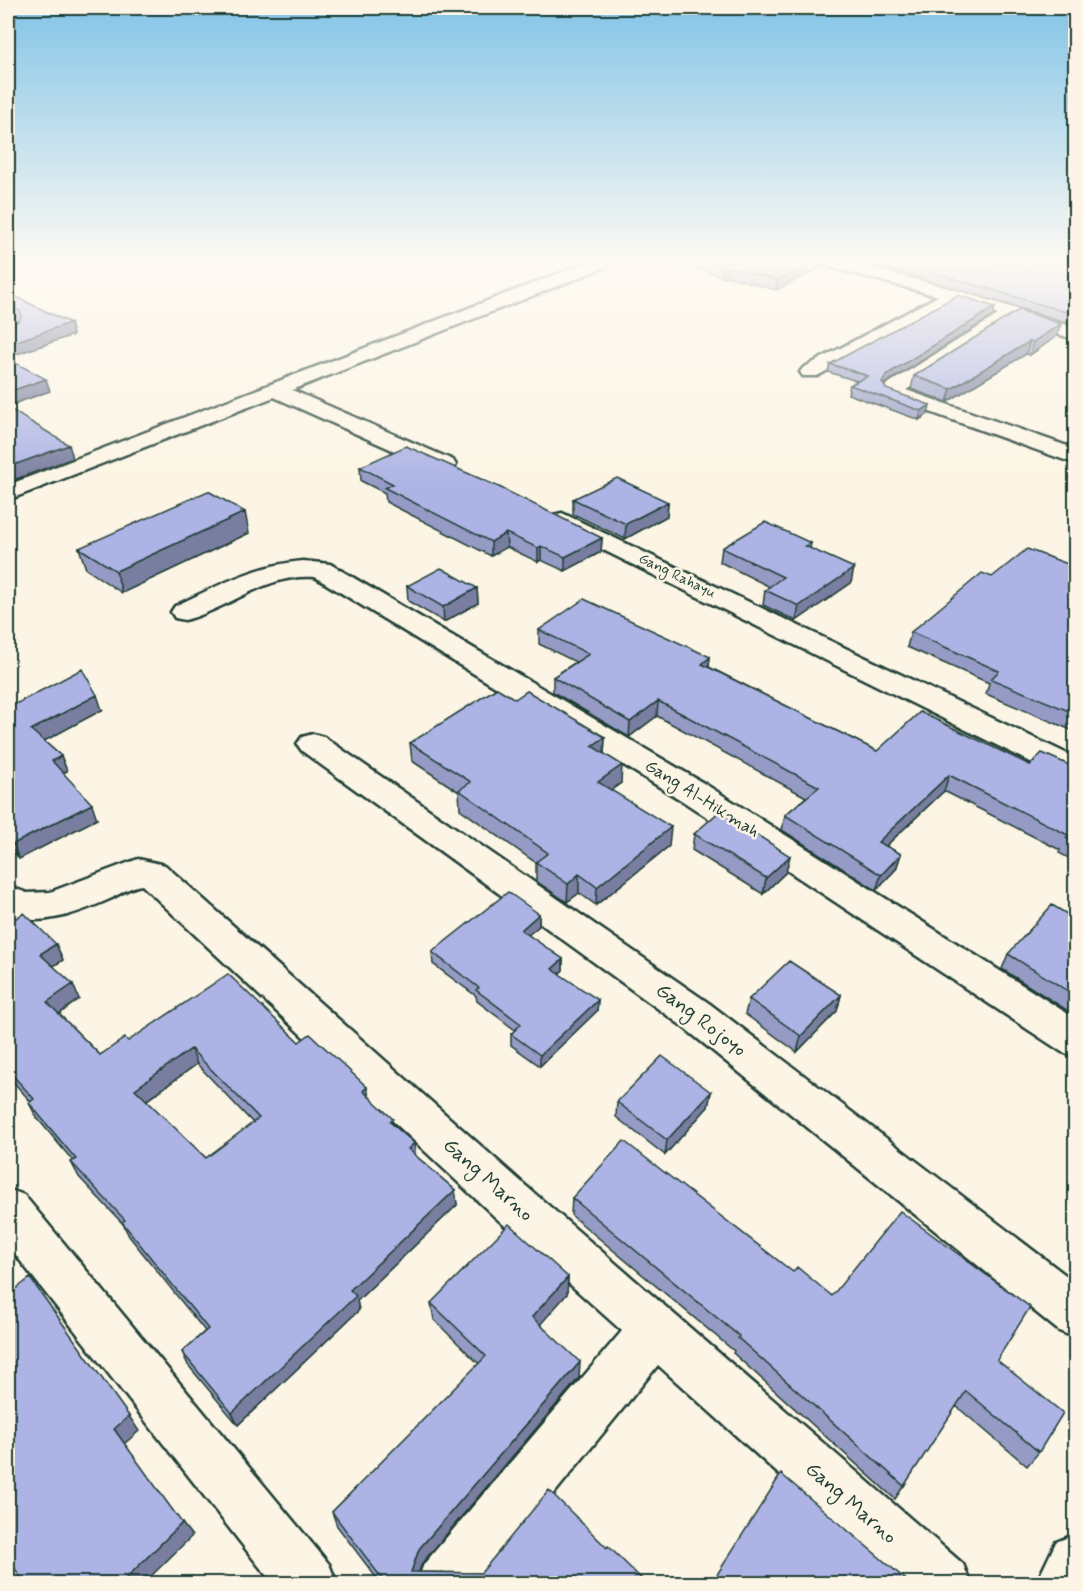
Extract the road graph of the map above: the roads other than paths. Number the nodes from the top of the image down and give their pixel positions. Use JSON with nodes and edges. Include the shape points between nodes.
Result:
{"nodes":[{"id":1,"x":404,"y":337,"type":"edge"},
{"id":2,"x":875,"y":337,"type":"edge"},
{"id":3,"x":975,"y":337,"type":"edge"},
{"id":4,"x":810,"y":372,"type":"dead end"},
{"id":5,"x":275,"y":390,"type":"junction"},
{"id":6,"x":1076,"y":457,"type":"edge"},
{"id":7,"x":466,"y":475,"type":"edge"},
{"id":8,"x":8,"y":493,"type":"edge"},
{"id":9,"x":539,"y":509,"type":"edge"},
{"id":10,"x":185,"y":612,"type":"dead end"},
{"id":11,"x":313,"y":744,"type":"dead end"},
{"id":12,"x":1076,"y":771,"type":"edge"},
{"id":13,"x":8,"y":899,"type":"edge"},
{"id":14,"x":1076,"y":1040,"type":"edge"},
{"id":15,"x":8,"y":1210,"type":"edge"},
{"id":16,"x":1076,"y":1314,"type":"edge"},
{"id":17,"x":655,"y":1330,"type":"junction"},
{"id":18,"x":1076,"y":1562,"type":"edge"},
{"id":19,"x":309,"y":1584,"type":"edge"},
{"id":20,"x":444,"y":1584,"type":"edge"},
{"id":21,"x":943,"y":1584,"type":"edge"},
{"id":22,"x":1064,"y":1584,"type":"edge"}],
"edges":[{"from":1,"to":5,"type":"street"},
{"from":2,"to":4,"type":"street"},
{"from":3,"to":6,"type":"street","via":[[892,392]]},
{"from":5,"to":7,"type":"street"},
{"from":5,"to":8,"type":"street"},
{"from":9,"to":12,"type":"street","name":"Gang Rahayu"},
{"from":10,"to":14,"type":"street","name":"Gang Al-Hikmah","via":[[277,571],[305,567],[321,570],[693,792]]},
{"from":11,"to":16,"type":"street","name":"Gang Rojoyo","via":[[696,1015]]},
{"from":13,"to":17,"type":"street","name":"Gang Marno","via":[[24,908],[50,906],[128,875],[152,874]]},
{"from":15,"to":19,"type":"street"},
{"from":17,"to":20,"type":"street"},
{"from":17,"to":21,"type":"street","name":"Gang Marno"},
{"from":18,"to":22,"type":"street"}]}
